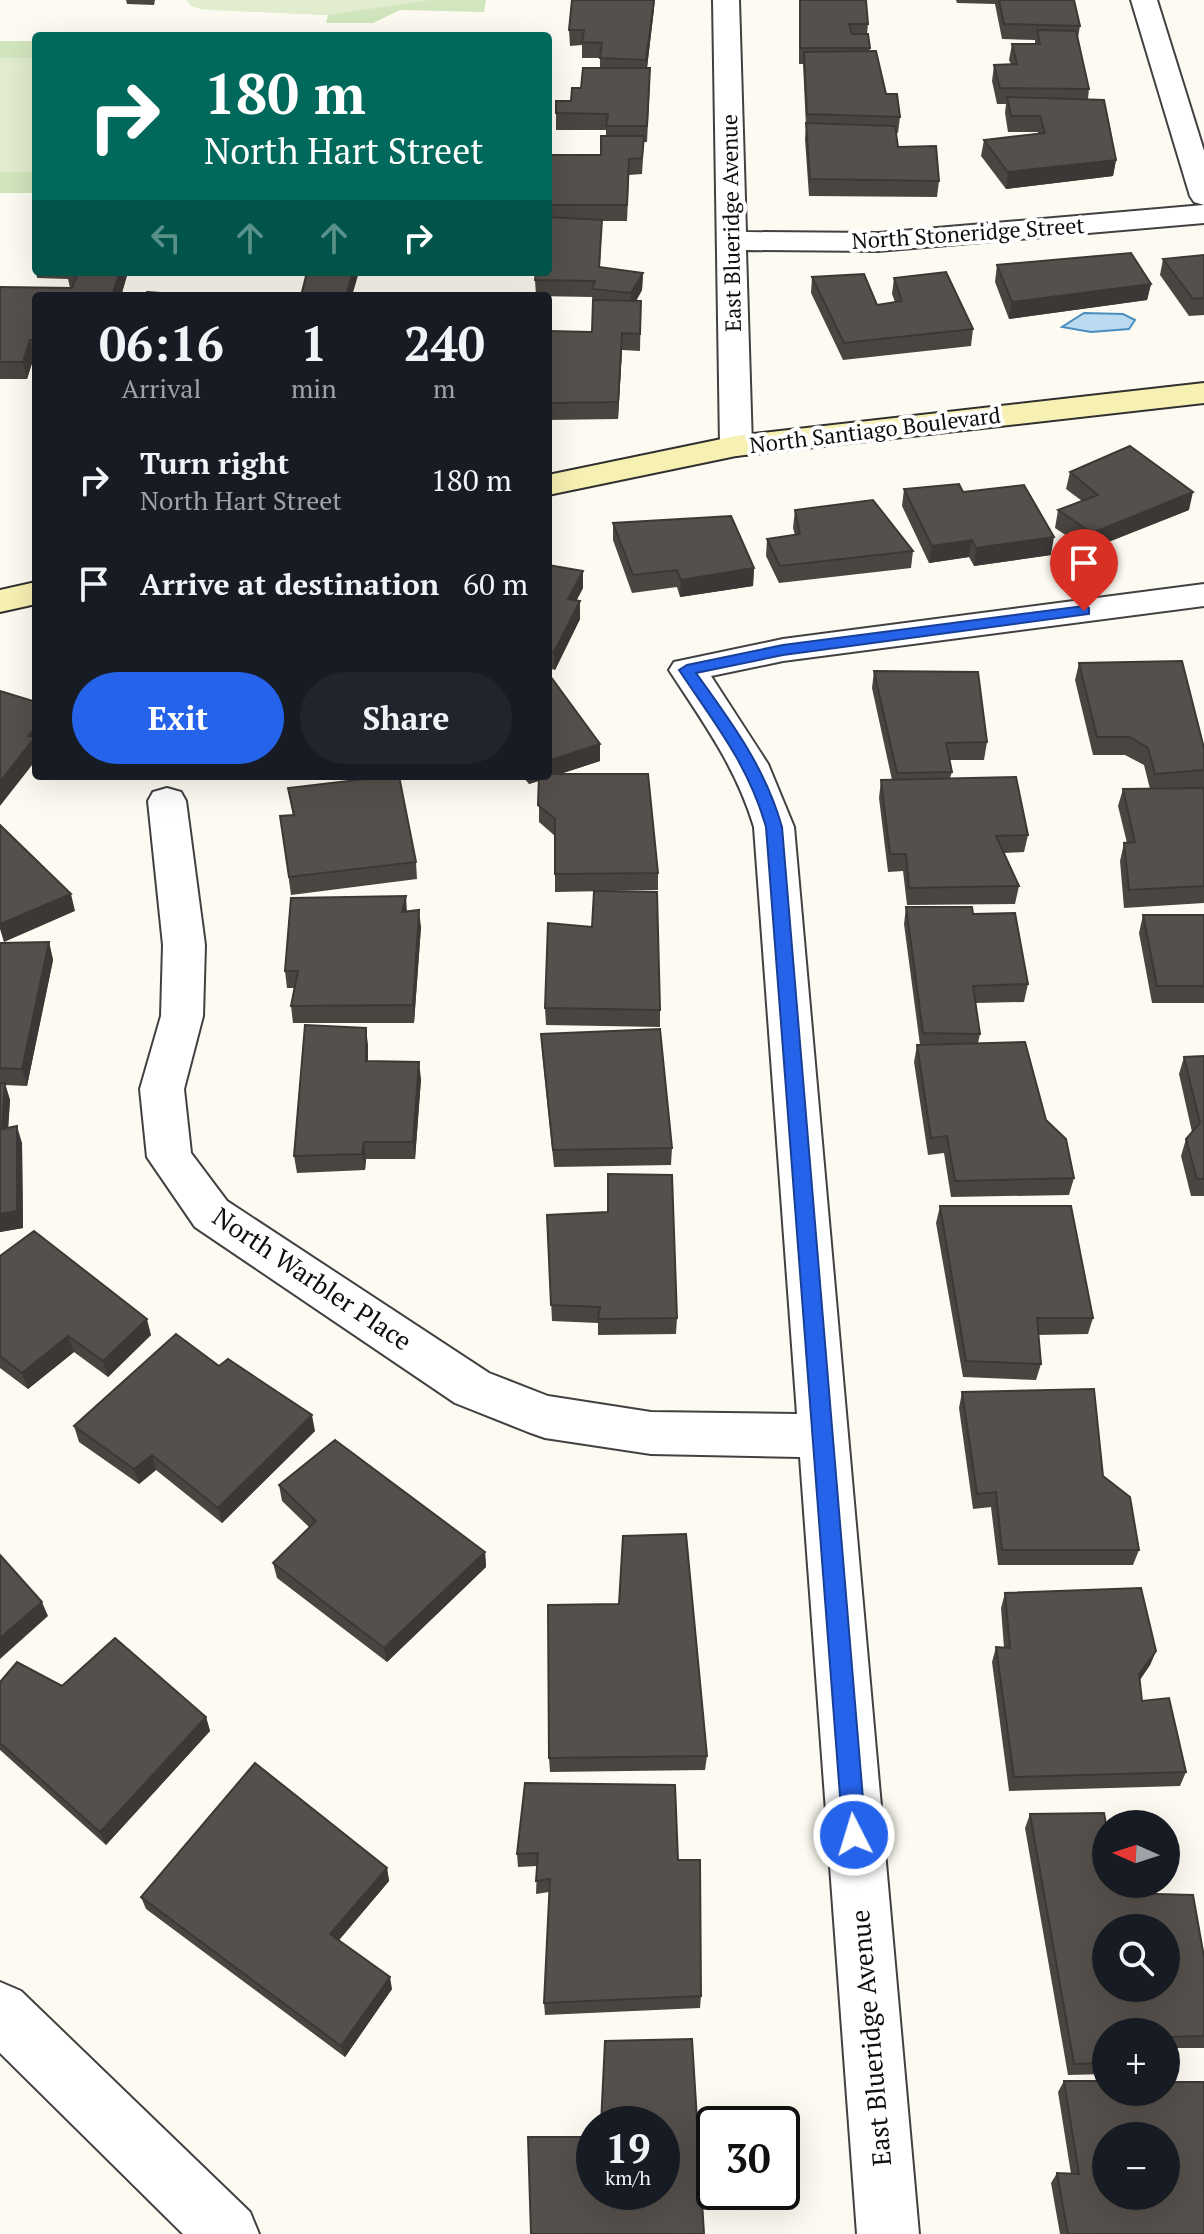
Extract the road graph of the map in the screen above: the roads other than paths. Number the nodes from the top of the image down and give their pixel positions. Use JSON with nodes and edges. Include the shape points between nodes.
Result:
{"nodes":[{"id":1,"x":726,"y":0,"type":"edge"},
{"id":2,"x":1144,"y":0,"type":"edge"},
{"id":3,"x":1204,"y":196,"type":"edge"},
{"id":4,"x":1204,"y":214,"type":"edge"},
{"id":5,"x":732,"y":241,"type":"junction"},
{"id":6,"x":1204,"y":393,"type":"edge"},
{"id":7,"x":736,"y":446,"type":"junction"},
{"id":8,"x":552,"y":484,"type":"edge"},
{"id":9,"x":32,"y":594,"type":"edge"},
{"id":10,"x":1204,"y":595,"type":"edge"},
{"id":11,"x":0,"y":601,"type":"edge"},
{"id":12,"x":167,"y":801,"type":"dead end"},
{"id":13,"x":821,"y":1436,"type":"junction"},
{"id":14,"x":0,"y":2012,"type":"edge"},
{"id":15,"x":228,"y":2234,"type":"edge"},
{"id":16,"x":888,"y":2234,"type":"edge"}],
"edges":[{"from":1,"to":5,"type":"street","name":"East Blueridge Avenue"},
{"from":2,"to":3,"type":"street"},
{"from":4,"to":5,"type":"street","name":"North Stoneridge Street","via":[[878,242]]},
{"from":5,"to":7,"type":"street","name":"East Blueridge Avenue"},
{"from":6,"to":7,"type":"main road","name":"North Santiago Boulevard"},
{"from":7,"to":8,"type":"main road","name":"North Santiago Boulevard"},
{"from":9,"to":11,"type":"main road"},
{"from":10,"to":13,"type":"street","name":"East Blueridge Avenue","via":[[783,650],[687,670],[743,749],[763,788],[774,827]]},
{"from":12,"to":13,"type":"street","name":"North Warbler Place","via":[[184,945],[182,1016],[162,1089],[169,1157],[211,1214],[472,1388],[545,1417],[651,1433]]},
{"from":13,"to":16,"type":"street","name":"East Blueridge Avenue"},
{"from":14,"to":15,"type":"street"}]}
